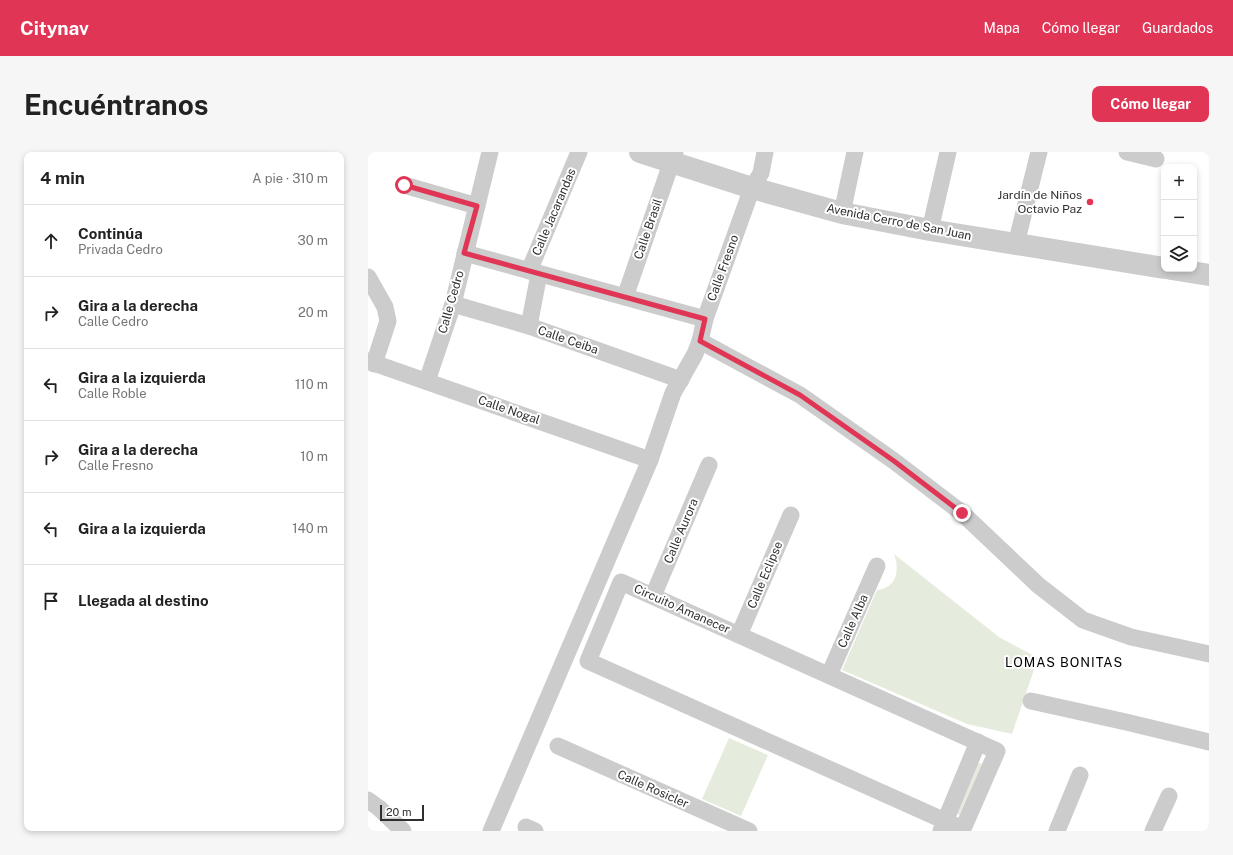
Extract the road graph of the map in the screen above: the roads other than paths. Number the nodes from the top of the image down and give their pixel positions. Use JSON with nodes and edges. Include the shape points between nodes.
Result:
{"nodes":[{"id":1,"x":490,"y":152,"type":"edge"},
{"id":2,"x":579,"y":152,"type":"edge"},
{"id":3,"x":640,"y":152,"type":"edge"},
{"id":4,"x":765,"y":152,"type":"edge"},
{"id":5,"x":855,"y":152,"type":"edge"},
{"id":6,"x":948,"y":152,"type":"edge"},
{"id":7,"x":1039,"y":152,"type":"edge"},
{"id":8,"x":1126,"y":152,"type":"edge"},
{"id":9,"x":673,"y":157,"type":"edge"},
{"id":10,"x":1156,"y":159,"type":"dead end"},
{"id":11,"x":404,"y":185,"type":"dead end"},
{"id":12,"x":752,"y":188,"type":"junction"},
{"id":13,"x":477,"y":206,"type":"junction"},
{"id":14,"x":842,"y":213,"type":"junction"},
{"id":15,"x":930,"y":230,"type":"junction"},
{"id":16,"x":1016,"y":244,"type":"junction"},
{"id":17,"x":464,"y":253,"type":"junction"},
{"id":18,"x":1161,"y":268,"type":"edge"},
{"id":19,"x":1190,"y":272,"type":"edge"},
{"id":20,"x":534,"y":273,"type":"junction"},
{"id":21,"x":1209,"y":275,"type":"edge"},
{"id":22,"x":368,"y":277,"type":"edge"},
{"id":23,"x":625,"y":297,"type":"junction"},
{"id":24,"x":453,"y":304,"type":"junction"},
{"id":25,"x":705,"y":319,"type":"junction"},
{"id":26,"x":528,"y":326,"type":"junction"},
{"id":27,"x":700,"y":341,"type":"junction"},
{"id":28,"x":371,"y":363,"type":"edge"},
{"id":29,"x":681,"y":380,"type":"junction"},
{"id":30,"x":427,"y":381,"type":"junction"},
{"id":31,"x":650,"y":460,"type":"junction"},
{"id":32,"x":709,"y":465,"type":"dead end"},
{"id":33,"x":791,"y":515,"type":"dead end"},
{"id":34,"x":876,"y":566,"type":"dead end"},
{"id":35,"x":653,"y":596,"type":"junction"},
{"id":36,"x":739,"y":635,"type":"junction"},
{"id":37,"x":1209,"y":654,"type":"edge"},
{"id":38,"x":829,"y":675,"type":"junction"},
{"id":39,"x":1031,"y":702,"type":"dead end"},
{"id":40,"x":978,"y":742,"type":"junction"},
{"id":41,"x":1209,"y":742,"type":"edge"},
{"id":42,"x":558,"y":746,"type":"dead end"},
{"id":43,"x":1080,"y":774,"type":"dead end"},
{"id":44,"x":1169,"y":796,"type":"dead end"},
{"id":45,"x":368,"y":800,"type":"edge"},
{"id":46,"x":943,"y":826,"type":"edge"},
{"id":47,"x":963,"y":830,"type":"edge"},
{"id":48,"x":403,"y":831,"type":"edge"},
{"id":49,"x":491,"y":831,"type":"edge"},
{"id":50,"x":749,"y":831,"type":"edge"},
{"id":51,"x":1057,"y":831,"type":"edge"},
{"id":52,"x":1154,"y":831,"type":"edge"}],
"edges":[{"from":1,"to":13,"type":"street","name":"Calle Cedro"},
{"from":2,"to":20,"type":"street","name":"Calle Jacarandas"},
{"from":3,"to":9,"type":"street","name":"Avenida Cerro de San Juan"},
{"from":4,"to":12,"type":"street","name":"Calle Fresno","via":[[761,173]]},
{"from":5,"to":14,"type":"street"},
{"from":6,"to":15,"type":"street"},
{"from":7,"to":16,"type":"street"},
{"from":8,"to":10,"type":"street"},
{"from":9,"to":12,"type":"street","name":"Avenida Cerro de San Juan"},
{"from":9,"to":23,"type":"street","name":"Calle Brasil"},
{"from":11,"to":13,"type":"street"},
{"from":12,"to":14,"type":"street","name":"Avenida Cerro de San Juan"},
{"from":12,"to":25,"type":"street","name":"Calle Fresno"},
{"from":13,"to":17,"type":"street","name":"Calle Cedro"},
{"from":14,"to":15,"type":"street","name":"Avenida Cerro de San Juan"},
{"from":15,"to":16,"type":"street","name":"Avenida Cerro de San Juan"},
{"from":16,"to":18,"type":"street","name":"Avenida Cerro de San Juan"},
{"from":17,"to":20,"type":"street"},
{"from":17,"to":24,"type":"street","name":"Calle Cedro"},
{"from":19,"to":21,"type":"street"},
{"from":20,"to":23,"type":"street"},
{"from":20,"to":26,"type":"street","name":"Calle Jacarandas"},
{"from":22,"to":28,"type":"street","via":[[385,307],[388,321]]},
{"from":23,"to":25,"type":"street"},
{"from":24,"to":26,"type":"street","name":"Calle Ceiba"},
{"from":24,"to":30,"type":"street","name":"Calle Cedro"},
{"from":25,"to":27,"type":"street","name":"Calle Fresno"},
{"from":26,"to":29,"type":"street","name":"Calle Ceiba"},
{"from":27,"to":29,"type":"street","name":"Calle Fresno"},
{"from":27,"to":37,"type":"street","via":[[800,395],[894,461],[962,513],[1038,585],[1083,620],[1130,636]]},
{"from":28,"to":30,"type":"street","name":"Calle Nogal"},
{"from":29,"to":31,"type":"street","name":"Calle Fresno","via":[[673,394]]},
{"from":30,"to":31,"type":"street","name":"Calle Nogal"},
{"from":31,"to":49,"type":"street","name":"Calle Fresno"},
{"from":32,"to":35,"type":"street","name":"Calle Aurora"},
{"from":33,"to":36,"type":"street","name":"Calle Eclipse"},
{"from":34,"to":38,"type":"street","name":"Calle Alba"},
{"from":35,"to":36,"type":"street","name":"Circuito Amanecer"},
{"from":35,"to":46,"type":"street","name":"Circuito Amanecer","via":[[621,582],[588,661]]},
{"from":36,"to":38,"type":"street","name":"Circuito Amanecer"},
{"from":38,"to":40,"type":"street","name":"Circuito Amanecer"},
{"from":39,"to":41,"type":"street"},
{"from":40,"to":46,"type":"street"},
{"from":40,"to":47,"type":"street","name":"Circuito Amanecer","via":[[997,751]]},
{"from":42,"to":50,"type":"street","name":"Calle Rosicler"},
{"from":43,"to":51,"type":"street"},
{"from":44,"to":52,"type":"street"},
{"from":45,"to":48,"type":"street"},
{"from":46,"to":47,"type":"street","name":"Circuito Amanecer"}]}
